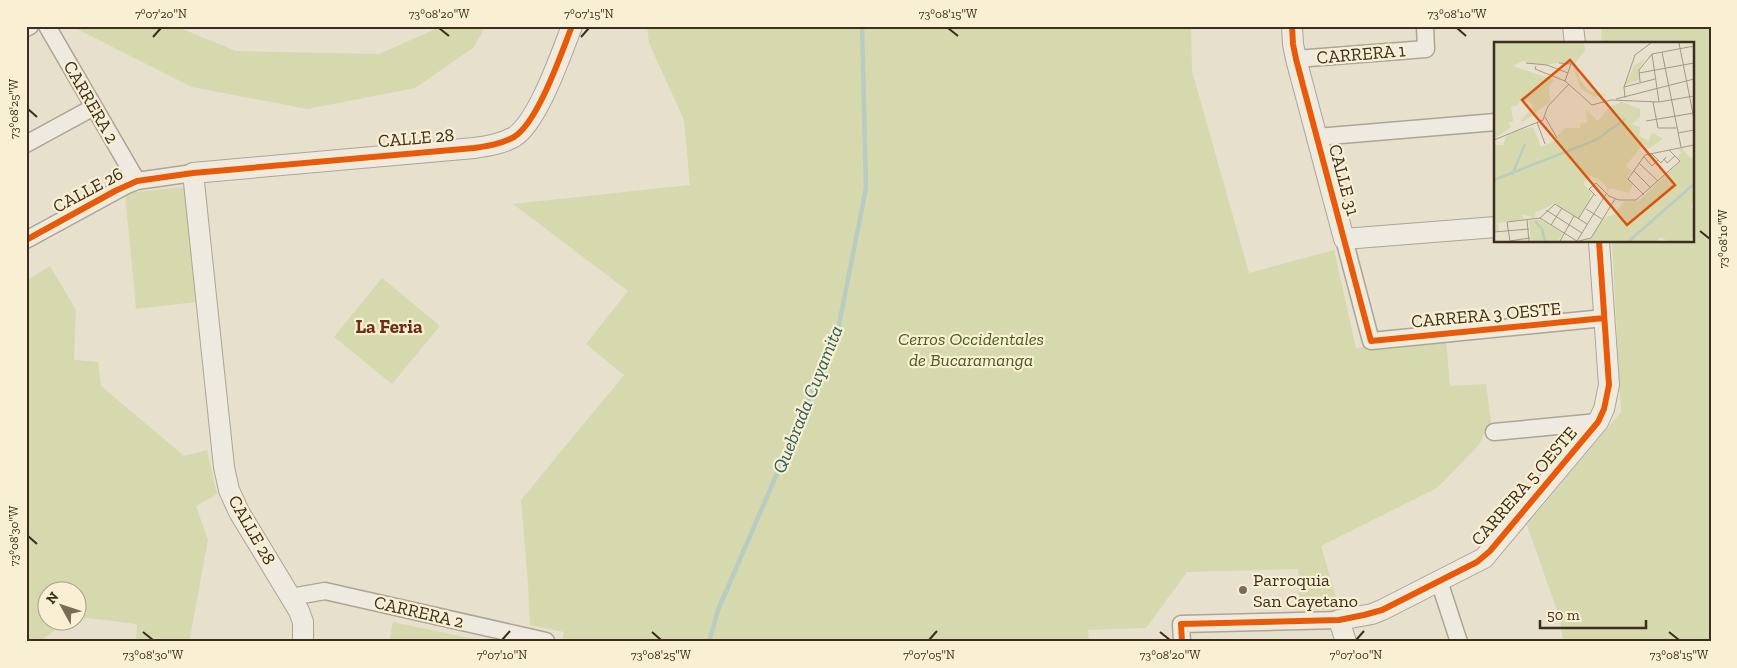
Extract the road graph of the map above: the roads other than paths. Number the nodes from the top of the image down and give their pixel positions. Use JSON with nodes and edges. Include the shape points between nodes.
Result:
{"nodes":[{"id":1,"x":30,"y":26,"type":"edge"},
{"id":2,"x":47,"y":26,"type":"edge"},
{"id":3,"x":572,"y":26,"type":"edge"},
{"id":4,"x":1292,"y":26,"type":"edge"},
{"id":5,"x":1425,"y":26,"type":"edge"},
{"id":6,"x":1574,"y":26,"type":"edge"},
{"id":7,"x":26,"y":28,"type":"edge"},
{"id":8,"x":1575,"y":42,"type":"edge"},
{"id":9,"x":1296,"y":59,"type":"junction"},
{"id":10,"x":94,"y":107,"type":"junction"},
{"id":11,"x":1494,"y":122,"type":"edge"},
{"id":12,"x":1317,"y":137,"type":"junction"},
{"id":13,"x":26,"y":144,"type":"edge"},
{"id":14,"x":193,"y":173,"type":"junction"},
{"id":15,"x":137,"y":181,"type":"junction"},
{"id":16,"x":1494,"y":227,"type":"edge"},
{"id":17,"x":1344,"y":239,"type":"junction"},
{"id":18,"x":26,"y":240,"type":"edge"},
{"id":19,"x":1599,"y":242,"type":"edge"},
{"id":20,"x":1604,"y":318,"type":"junction"},
{"id":21,"x":1371,"y":341,"type":"joint"},
{"id":22,"x":1598,"y":422,"type":"junction"},
{"id":23,"x":1494,"y":432,"type":"dead end"},
{"id":24,"x":1439,"y":582,"type":"junction"},
{"id":25,"x":291,"y":597,"type":"junction"},
{"id":26,"x":1339,"y":620,"type":"junction"},
{"id":27,"x":546,"y":641,"type":"edge"},
{"id":28,"x":303,"y":642,"type":"edge"},
{"id":29,"x":1182,"y":642,"type":"edge"},
{"id":30,"x":1346,"y":642,"type":"edge"},
{"id":31,"x":1458,"y":642,"type":"edge"}],
"edges":[{"from":1,"to":7,"type":"street"},
{"from":2,"to":10,"type":"street","name":"CARRERA 2"},
{"from":3,"to":14,"type":"street","name":"CALLE 28","via":[[537,110],[522,131],[502,143]]},
{"from":4,"to":9,"type":"street","name":"CALLE 31"},
{"from":5,"to":9,"type":"street","name":"CARRERA 1","via":[[1426,49]]},
{"from":6,"to":8,"type":"street"},
{"from":9,"to":12,"type":"street","name":"CALLE 31"},
{"from":10,"to":13,"type":"street"},
{"from":10,"to":15,"type":"street","name":"CARRERA 2"},
{"from":11,"to":12,"type":"street"},
{"from":12,"to":17,"type":"street","name":"CALLE 31"},
{"from":14,"to":15,"type":"street"},
{"from":14,"to":25,"type":"street","name":"CALLE 28","via":[[228,485],[239,512]]},
{"from":15,"to":18,"type":"street","name":"CALLE 26"},
{"from":16,"to":17,"type":"street"},
{"from":17,"to":21,"type":"street","name":"CALLE 31"},
{"from":19,"to":20,"type":"street"},
{"from":20,"to":21,"type":"street","name":"CARRERA 3 OESTE"},
{"from":20,"to":22,"type":"street","via":[[1609,385]]},
{"from":22,"to":23,"type":"street"},
{"from":22,"to":24,"type":"street","name":"CARRERA 5 OESTE","via":[[1490,551],[1477,562]]},
{"from":24,"to":26,"type":"street","name":"CARRERA 5 OESTE","via":[[1372,614]]},
{"from":24,"to":31,"type":"street"},
{"from":25,"to":27,"type":"street","name":"CARRERA 2","via":[[325,591]]},
{"from":25,"to":28,"type":"street","name":"CALLE 28","via":[[303,622]]},
{"from":26,"to":29,"type":"street","name":"CARRERA 5 OESTE","via":[[1181,624]]},
{"from":26,"to":30,"type":"street"}]}
